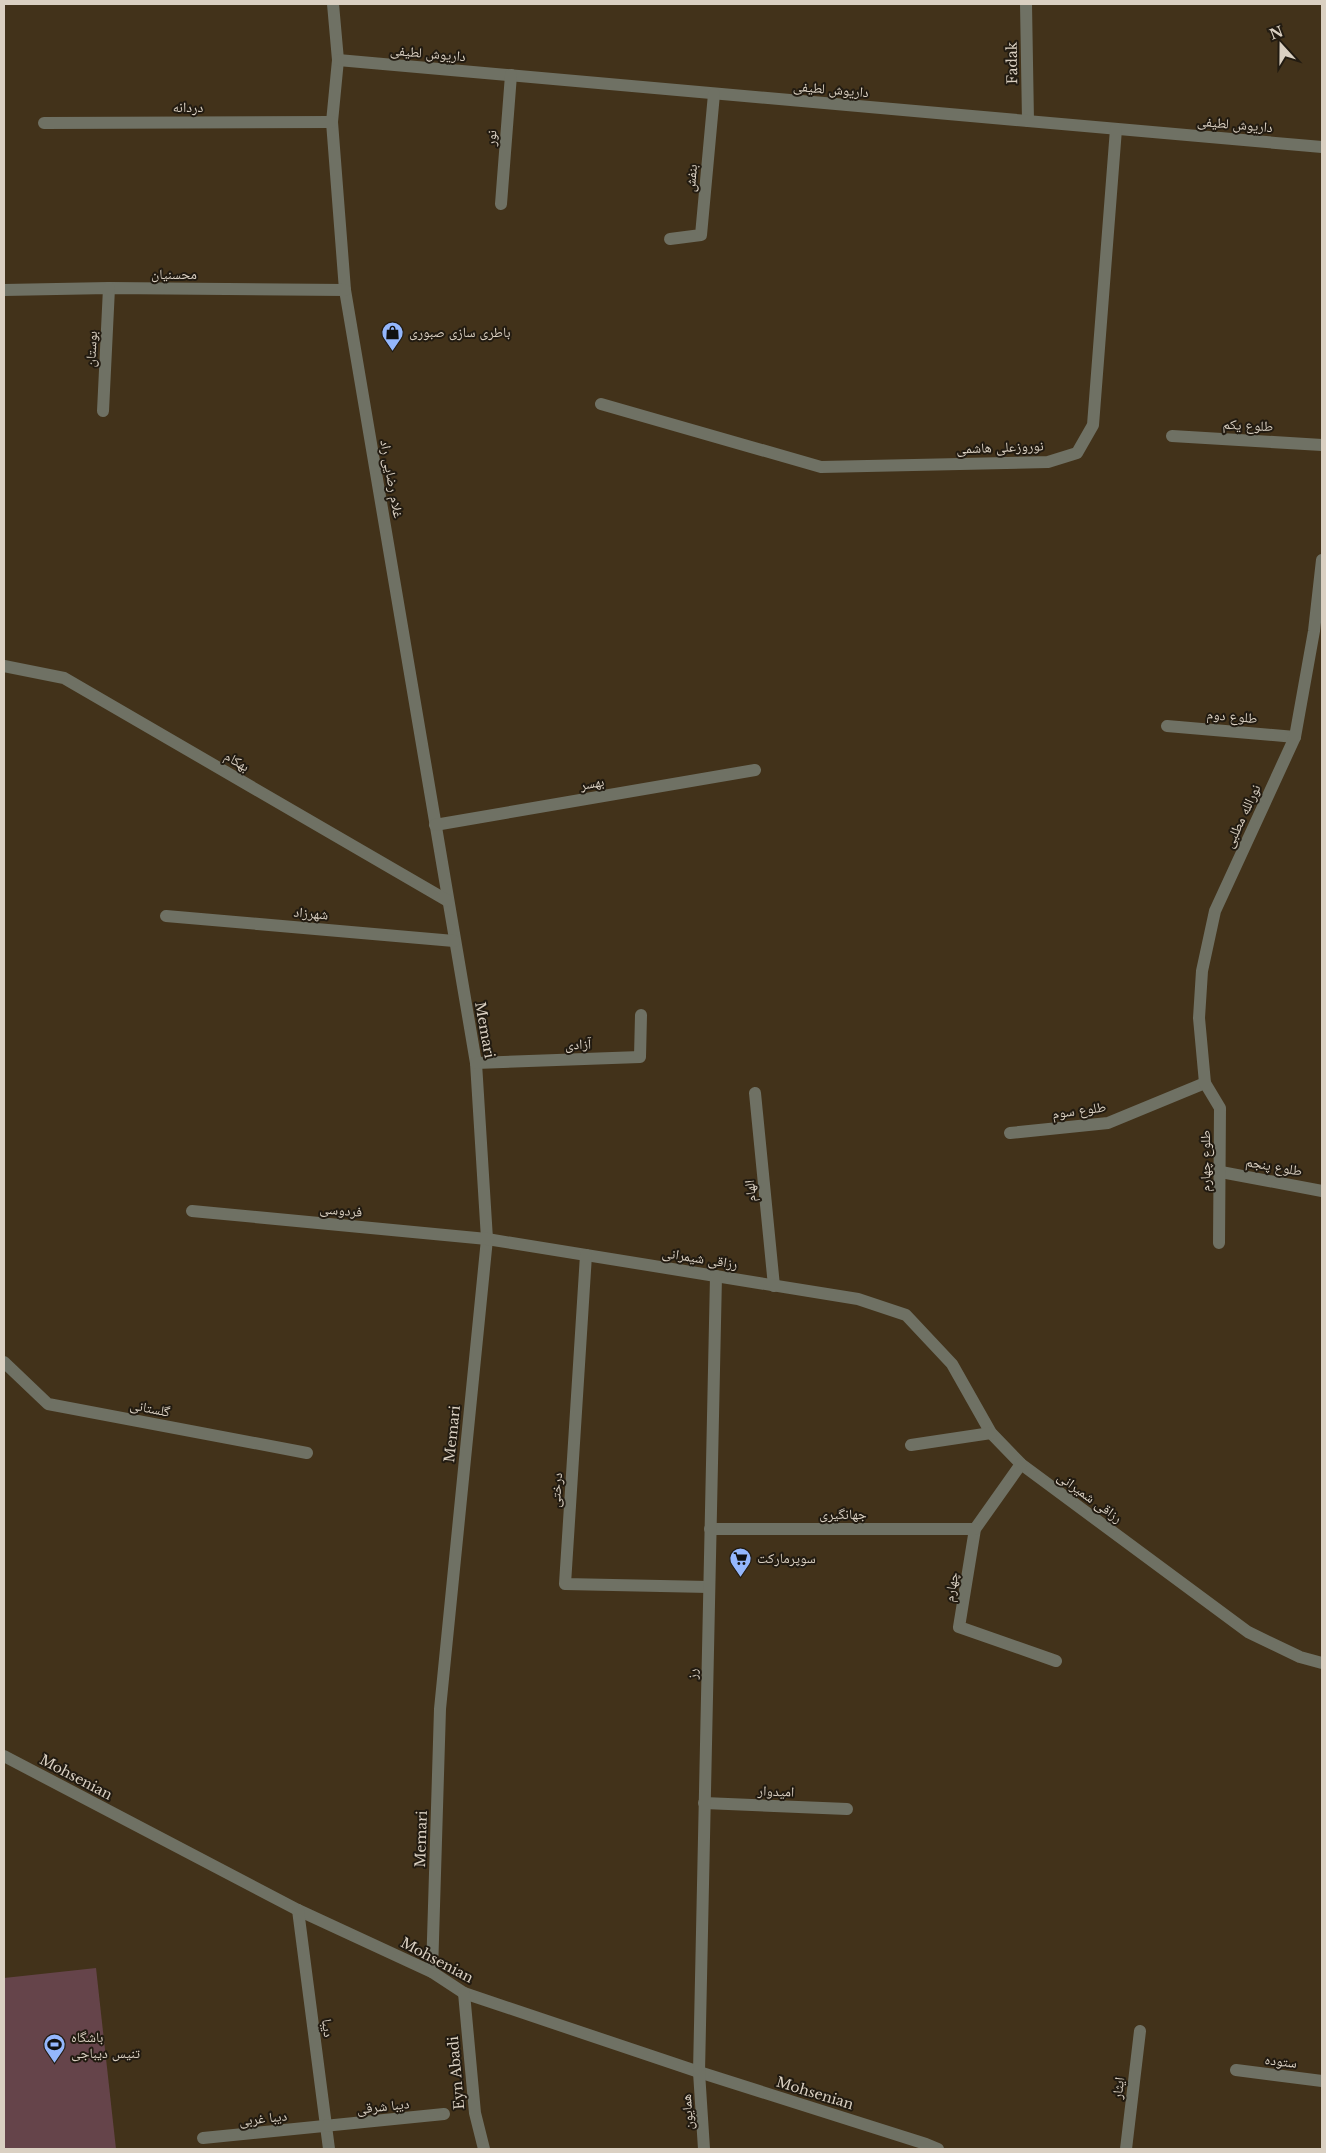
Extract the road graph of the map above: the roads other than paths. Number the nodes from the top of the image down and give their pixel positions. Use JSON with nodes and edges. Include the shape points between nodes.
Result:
{"nodes":[{"id":1,"x":333,"y":4,"type":"edge"},
{"id":2,"x":1026,"y":4,"type":"edge"},
{"id":3,"x":338,"y":60,"type":"junction"},
{"id":4,"x":511,"y":75,"type":"junction"},
{"id":5,"x":714,"y":94,"type":"junction"},
{"id":6,"x":1028,"y":121,"type":"junction"},
{"id":7,"x":332,"y":122,"type":"junction"},
{"id":8,"x":44,"y":123,"type":"dead end"},
{"id":9,"x":1116,"y":129,"type":"junction"},
{"id":10,"x":1322,"y":147,"type":"edge"},
{"id":11,"x":501,"y":204,"type":"dead end"},
{"id":12,"x":670,"y":239,"type":"dead end"},
{"id":13,"x":109,"y":288,"type":"junction"},
{"id":14,"x":4,"y":290,"type":"edge"},
{"id":15,"x":344,"y":290,"type":"junction"},
{"id":16,"x":602,"y":404,"type":"dead end"},
{"id":17,"x":102,"y":411,"type":"dead end"},
{"id":18,"x":1172,"y":436,"type":"dead end"},
{"id":19,"x":1322,"y":444,"type":"edge"},
{"id":20,"x":1322,"y":560,"type":"edge"},
{"id":21,"x":4,"y":666,"type":"edge"},
{"id":22,"x":1167,"y":726,"type":"dead end"},
{"id":23,"x":1295,"y":737,"type":"junction"},
{"id":24,"x":755,"y":770,"type":"dead end"},
{"id":25,"x":434,"y":825,"type":"junction"},
{"id":26,"x":448,"y":901,"type":"junction"},
{"id":27,"x":166,"y":916,"type":"dead end"},
{"id":28,"x":454,"y":941,"type":"junction"},
{"id":29,"x":641,"y":1015,"type":"dead end"},
{"id":30,"x":476,"y":1063,"type":"junction"},
{"id":31,"x":1205,"y":1083,"type":"junction"},
{"id":32,"x":755,"y":1093,"type":"dead end"},
{"id":33,"x":1010,"y":1133,"type":"dead end"},
{"id":34,"x":1221,"y":1172,"type":"junction"},
{"id":35,"x":1322,"y":1190,"type":"edge"},
{"id":36,"x":192,"y":1211,"type":"dead end"},
{"id":37,"x":487,"y":1239,"type":"junction"},
{"id":38,"x":1219,"y":1243,"type":"dead end"},
{"id":39,"x":586,"y":1255,"type":"junction"},
{"id":40,"x":716,"y":1276,"type":"junction"},
{"id":41,"x":774,"y":1286,"type":"junction"},
{"id":42,"x":906,"y":1315,"type":"joint"},
{"id":43,"x":4,"y":1362,"type":"edge"},
{"id":44,"x":991,"y":1433,"type":"junction"},
{"id":45,"x":912,"y":1445,"type":"dead end"},
{"id":46,"x":306,"y":1453,"type":"dead end"},
{"id":47,"x":1021,"y":1464,"type":"junction"},
{"id":48,"x":710,"y":1529,"type":"junction"},
{"id":49,"x":975,"y":1530,"type":"junction"},
{"id":50,"x":709,"y":1586,"type":"junction"},
{"id":51,"x":1056,"y":1661,"type":"dead end"},
{"id":52,"x":1322,"y":1663,"type":"edge"},
{"id":53,"x":4,"y":1756,"type":"edge"},
{"id":54,"x":704,"y":1803,"type":"junction"},
{"id":55,"x":847,"y":1809,"type":"dead end"},
{"id":56,"x":298,"y":1910,"type":"junction"},
{"id":57,"x":432,"y":1972,"type":"junction"},
{"id":58,"x":464,"y":1993,"type":"junction"},
{"id":59,"x":1140,"y":2031,"type":"dead end"},
{"id":60,"x":1236,"y":2070,"type":"dead end"},
{"id":61,"x":699,"y":2072,"type":"junction"},
{"id":62,"x":1322,"y":2081,"type":"edge"},
{"id":63,"x":444,"y":2114,"type":"dead end"},
{"id":64,"x":326,"y":2126,"type":"junction"},
{"id":65,"x":203,"y":2138,"type":"dead end"},
{"id":66,"x":329,"y":2149,"type":"edge"},
{"id":67,"x":484,"y":2149,"type":"edge"},
{"id":68,"x":704,"y":2149,"type":"edge"},
{"id":69,"x":938,"y":2149,"type":"edge"},
{"id":70,"x":1126,"y":2149,"type":"edge"}],
"edges":[{"from":1,"to":3,"type":"street","name":"غلام رضایی راد"},
{"from":2,"to":6,"type":"street","name":"Fadak"},
{"from":3,"to":4,"type":"street","name":"داریوش لطیفی"},
{"from":3,"to":7,"type":"street","name":"غلام رضایی راد"},
{"from":4,"to":5,"type":"street","name":"داریوش لطیفی"},
{"from":4,"to":11,"type":"street","name":"نور"},
{"from":5,"to":6,"type":"street","name":"داریوش لطیفی"},
{"from":5,"to":12,"type":"street","name":"بنفش","via":[[701,235]]},
{"from":6,"to":9,"type":"street","name":"داریوش لطیفی"},
{"from":7,"to":8,"type":"street","name":"دردانه"},
{"from":7,"to":15,"type":"street","name":"غلام رضایی راد"},
{"from":9,"to":10,"type":"street","name":"داریوش لطیفی"},
{"from":9,"to":16,"type":"street","name":"نوروزعلی هاشمی","via":[[1093,425],[1076,453],[1048,462],[820,467]]},
{"from":13,"to":14,"type":"street","name":"محسنیان"},
{"from":13,"to":15,"type":"street","name":"محسنیان"},
{"from":13,"to":17,"type":"street","name":"بوستان"},
{"from":15,"to":25,"type":"street","name":"غلام رضایی راد"},
{"from":18,"to":19,"type":"street","name":"طلوع یکم"},
{"from":20,"to":23,"type":"street","name":"نورالله مطلبی","via":[[1314,631]]},
{"from":21,"to":26,"type":"street","name":"بهکام","via":[[64,678]]},
{"from":22,"to":23,"type":"street","name":"طلوع دوم"},
{"from":23,"to":31,"type":"street","name":"نورالله مطلبی","via":[[1215,911],[1202,970],[1200,1018]]},
{"from":24,"to":25,"type":"street","name":"بهسر"},
{"from":25,"to":26,"type":"street","name":"غلام رضایی راد"},
{"from":26,"to":28,"type":"street","name":"Memari"},
{"from":27,"to":28,"type":"street","name":"شهرزاد"},
{"from":28,"to":30,"type":"street","name":"Memari"},
{"from":29,"to":30,"type":"street","name":"آزادی","via":[[640,1057]]},
{"from":30,"to":37,"type":"street","name":"Memari"},
{"from":31,"to":33,"type":"street","name":"طلوع سوم","via":[[1108,1122]]},
{"from":31,"to":34,"type":"street","name":"طلوع چهارم","via":[[1220,1108]]},
{"from":32,"to":41,"type":"street","name":"الهام"},
{"from":34,"to":35,"type":"street","name":"طلوع پنجم"},
{"from":34,"to":38,"type":"street","name":"طلوع چهارم"},
{"from":36,"to":37,"type":"street","name":"فردوسی"},
{"from":37,"to":39,"type":"street","name":"رزاقی شیمرانی"},
{"from":37,"to":57,"type":"street","name":"Memari","via":[[440,1709]]},
{"from":39,"to":40,"type":"street","name":"رزاقی شیمرانی"},
{"from":39,"to":50,"type":"street","name":"درختی","via":[[565,1584]]},
{"from":40,"to":41,"type":"street","name":"رزاقی شیمرانی"},
{"from":40,"to":48,"type":"street","name":"رز"},
{"from":41,"to":42,"type":"street","name":"رزاقی شیمرانی","via":[[858,1299]]},
{"from":42,"to":44,"type":"street","name":"رزاقی شمیرانی","via":[[952,1364]]},
{"from":43,"to":46,"type":"street","name":"گلستانی","via":[[48,1404]]},
{"from":44,"to":45,"type":"street"},
{"from":44,"to":47,"type":"street","name":"رزاقی شمیرانی"},
{"from":47,"to":49,"type":"street","name":"چهارم"},
{"from":47,"to":52,"type":"street","name":"رزاقی شمیرانی","via":[[1248,1632],[1300,1657]]},
{"from":48,"to":49,"type":"street","name":"جهانگیری"},
{"from":48,"to":50,"type":"street","name":"رز"},
{"from":49,"to":51,"type":"street","name":"چهارم","via":[[959,1627]]},
{"from":50,"to":54,"type":"street","name":"رز"},
{"from":53,"to":56,"type":"street","name":"Mohsenian"},
{"from":54,"to":55,"type":"street","name":"امیدوار"},
{"from":54,"to":61,"type":"street","name":"رز"},
{"from":56,"to":57,"type":"street","name":"Mohsenian"},
{"from":56,"to":64,"type":"street","name":"دیبا"},
{"from":57,"to":58,"type":"street","name":"Mohsenian"},
{"from":58,"to":61,"type":"street","name":"Mohsenian"},
{"from":58,"to":67,"type":"street","name":"Eyn Abadi","via":[[475,2113]]},
{"from":59,"to":70,"type":"street","name":"ایثار"},
{"from":60,"to":62,"type":"street","name":"ستوده"},
{"from":61,"to":68,"type":"street","name":"همایون"},
{"from":61,"to":69,"type":"street","name":"Mohsenian"},
{"from":63,"to":64,"type":"street","name":"دیبا شرقی"},
{"from":64,"to":65,"type":"street","name":"دیبا غربی"},
{"from":64,"to":66,"type":"street","name":"دیبا"}]}
